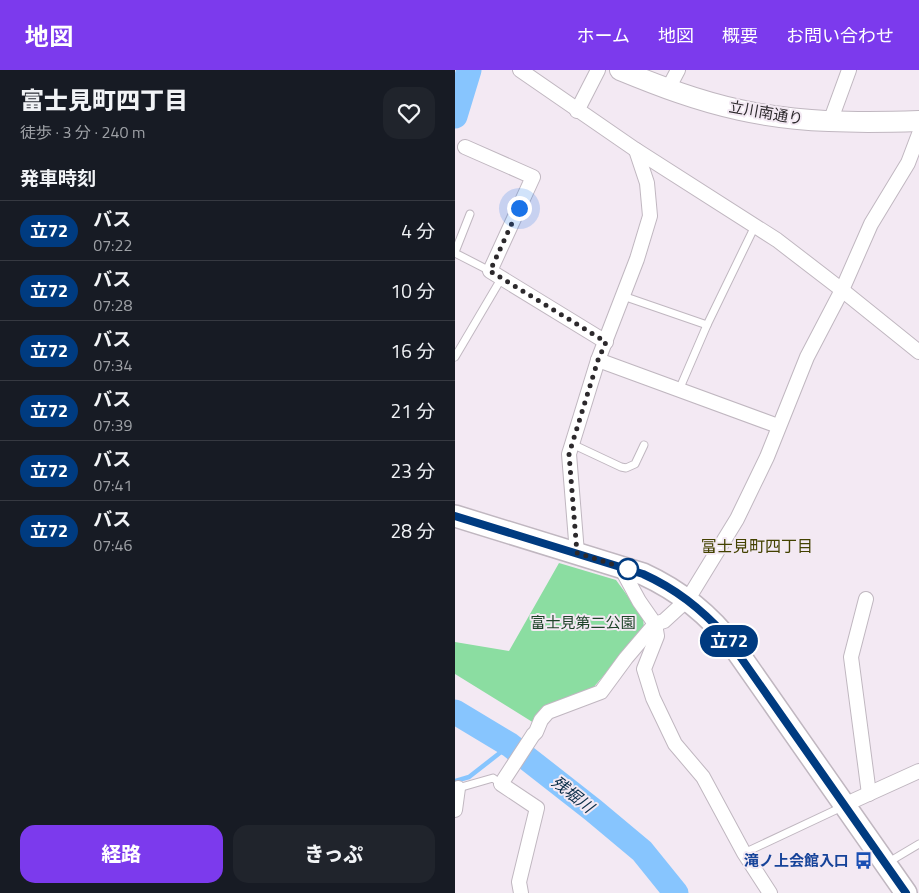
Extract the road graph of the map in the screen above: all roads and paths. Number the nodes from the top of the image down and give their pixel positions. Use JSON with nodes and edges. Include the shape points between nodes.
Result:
{"nodes":[{"id":1,"x":520,"y":70,"type":"edge"},
{"id":2,"x":598,"y":70,"type":"edge"},
{"id":3,"x":620,"y":70,"type":"edge"},
{"id":4,"x":678,"y":70,"type":"edge"},
{"id":5,"x":849,"y":70,"type":"edge"},
{"id":6,"x":668,"y":89,"type":"junction"},
{"id":7,"x":577,"y":111,"type":"junction"},
{"id":8,"x":919,"y":121,"type":"edge"},
{"id":9,"x":830,"y":122,"type":"junction"},
{"id":10,"x":919,"y":134,"type":"edge"},
{"id":11,"x":465,"y":147,"type":"dead end"},
{"id":12,"x":636,"y":150,"type":"junction"},
{"id":13,"x":470,"y":214,"type":"dead end"},
{"id":14,"x":755,"y":226,"type":"junction"},
{"id":15,"x":455,"y":252,"type":"edge"},
{"id":16,"x":495,"y":275,"type":"junction"},
{"id":17,"x":842,"y":290,"type":"junction"},
{"id":18,"x":623,"y":296,"type":"junction"},
{"id":19,"x":707,"y":325,"type":"junction"},
{"id":20,"x":606,"y":342,"type":"junction"},
{"id":21,"x":919,"y":352,"type":"edge"},
{"id":22,"x":455,"y":357,"type":"edge"},
{"id":23,"x":598,"y":360,"type":"junction"},
{"id":24,"x":679,"y":390,"type":"junction"},
{"id":25,"x":778,"y":426,"type":"junction"},
{"id":26,"x":572,"y":444,"type":"junction"},
{"id":27,"x":643,"y":445,"type":"dead end"},
{"id":28,"x":455,"y":516,"type":"edge"},
{"id":29,"x":577,"y":553,"type":"junction"},
{"id":30,"x":620,"y":566,"type":"junction"},
{"id":31,"x":688,"y":599,"type":"junction"},
{"id":32,"x":866,"y":599,"type":"dead end"},
{"id":33,"x":655,"y":624,"type":"junction"},
{"id":34,"x":919,"y":771,"type":"edge"},
{"id":35,"x":501,"y":784,"type":"junction"},
{"id":36,"x":457,"y":788,"type":"edge"},
{"id":37,"x":869,"y":794,"type":"junction"},
{"id":38,"x":845,"y":805,"type":"junction"},
{"id":39,"x":455,"y":810,"type":"edge"},
{"id":40,"x":919,"y":844,"type":"edge"},
{"id":41,"x":744,"y":853,"type":"junction"},
{"id":42,"x":885,"y":864,"type":"junction"},
{"id":43,"x":521,"y":893,"type":"edge"},
{"id":44,"x":770,"y":893,"type":"edge"},
{"id":45,"x":905,"y":893,"type":"edge"}],
"edges":[{"from":1,"to":7,"type":"street"},
{"from":2,"to":7,"type":"street"},
{"from":3,"to":6,"type":"street","name":"立川南通り"},
{"from":4,"to":6,"type":"street"},
{"from":5,"to":9,"type":"street"},
{"from":6,"to":9,"type":"street","name":"立川南通り","via":[[740,110]]},
{"from":7,"to":12,"type":"street"},
{"from":8,"to":9,"type":"street","name":"立川南通り"},
{"from":10,"to":17,"type":"street","via":[[908,163],[871,224]]},
{"from":11,"to":16,"type":"street","via":[[533,177]]},
{"from":12,"to":14,"type":"street"},
{"from":12,"to":18,"type":"street","via":[[647,183],[650,216]]},
{"from":13,"to":15,"type":"lane"},
{"from":14,"to":17,"type":"street"},
{"from":14,"to":19,"type":"lane"},
{"from":15,"to":16,"type":"lane"},
{"from":16,"to":20,"type":"street"},
{"from":16,"to":22,"type":"lane"},
{"from":17,"to":21,"type":"street"},
{"from":17,"to":25,"type":"street","via":[[807,357]]},
{"from":18,"to":19,"type":"lane"},
{"from":18,"to":20,"type":"street"},
{"from":19,"to":24,"type":"lane"},
{"from":20,"to":23,"type":"street"},
{"from":23,"to":24,"type":"street"},
{"from":23,"to":26,"type":"street"},
{"from":24,"to":25,"type":"street"},
{"from":25,"to":31,"type":"street","via":[[737,519]]},
{"from":26,"to":27,"type":"lane","via":[[626,468],[635,464]]},
{"from":26,"to":29,"type":"street","via":[[569,454]]},
{"from":28,"to":29,"type":"main road"},
{"from":29,"to":30,"type":"main road"},
{"from":30,"to":31,"type":"main road","via":[[663,583]]},
{"from":30,"to":33,"type":"street"},
{"from":31,"to":33,"type":"street","via":[[664,621]]},
{"from":31,"to":38,"type":"main road","via":[[725,635]]},
{"from":32,"to":37,"type":"street","via":[[851,657]]},
{"from":33,"to":35,"type":"street","via":[[601,692],[548,712]]},
{"from":33,"to":41,"type":"street","via":[[657,636],[644,669],[653,698],[675,744],[703,777]]},
{"from":34,"to":37,"type":"street"},
{"from":35,"to":36,"type":"lane","via":[[493,778]]},
{"from":35,"to":43,"type":"street","via":[[537,808],[519,882]]},
{"from":36,"to":39,"type":"street"},
{"from":37,"to":38,"type":"street"},
{"from":38,"to":41,"type":"lane"},
{"from":38,"to":42,"type":"main road"},
{"from":40,"to":42,"type":"lane"},
{"from":41,"to":44,"type":"street"},
{"from":42,"to":45,"type":"main road"}]}
